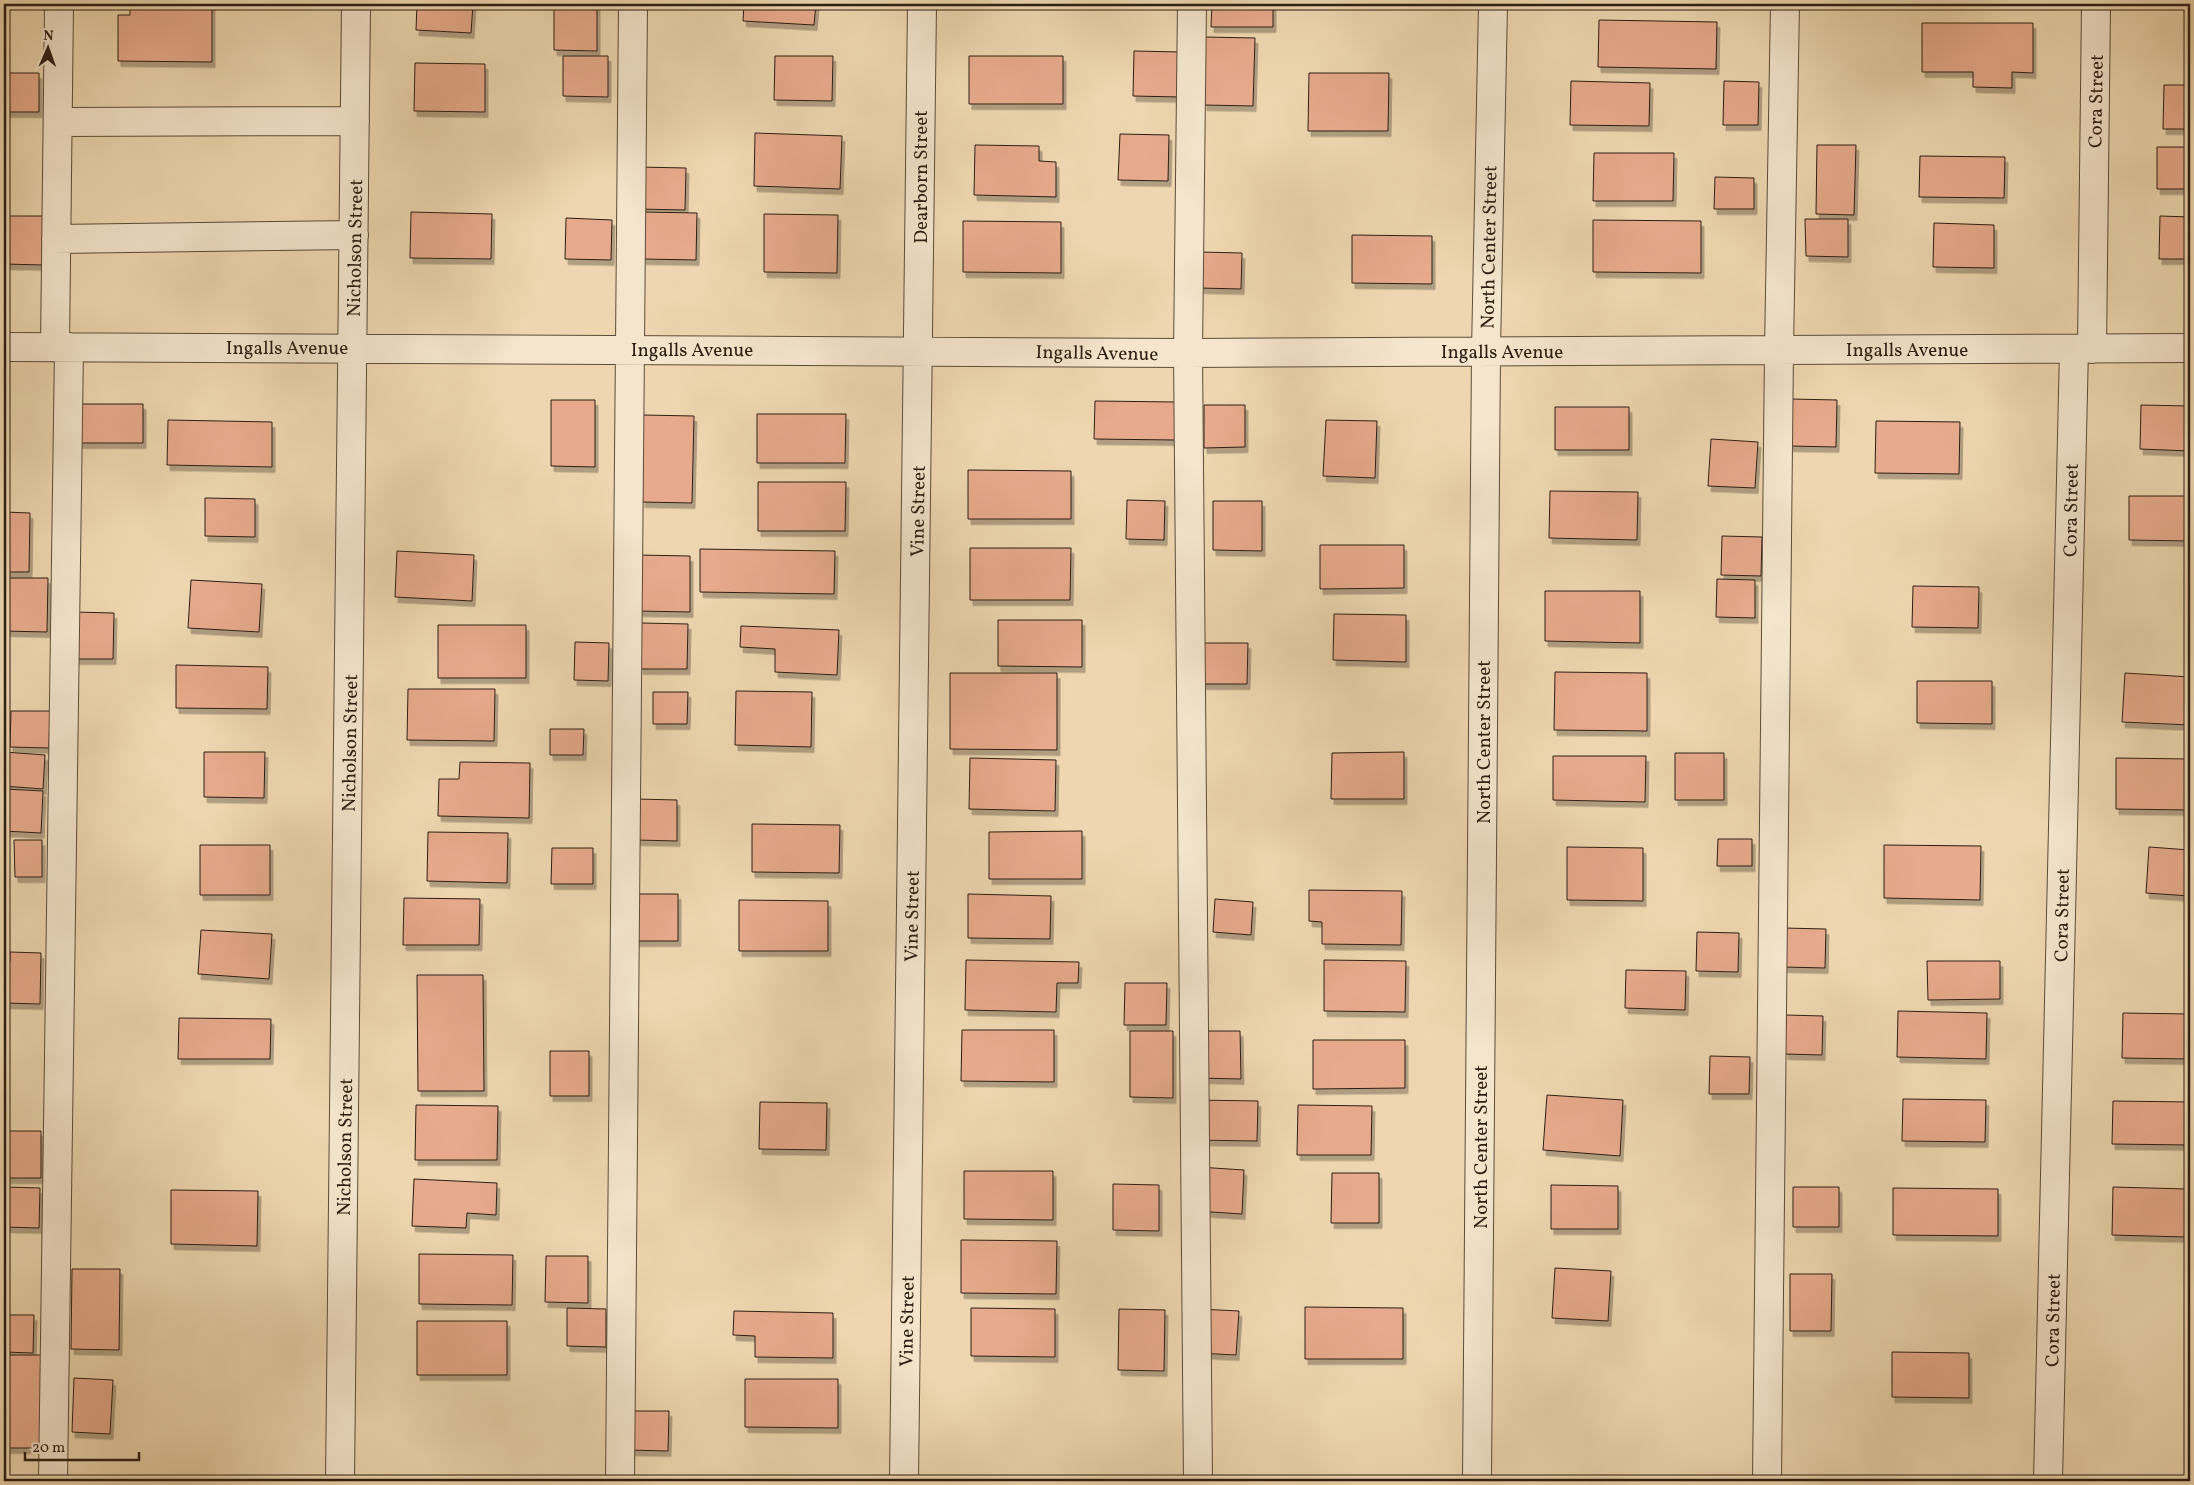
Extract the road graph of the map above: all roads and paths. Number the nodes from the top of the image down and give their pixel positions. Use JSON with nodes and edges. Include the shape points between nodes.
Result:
{"nodes":[{"id":1,"x":59,"y":4,"type":"edge"},
{"id":2,"x":356,"y":4,"type":"edge"},
{"id":3,"x":633,"y":4,"type":"edge"},
{"id":4,"x":922,"y":4,"type":"edge"},
{"id":5,"x":1192,"y":4,"type":"edge"},
{"id":6,"x":1493,"y":4,"type":"edge"},
{"id":7,"x":1785,"y":4,"type":"edge"},
{"id":8,"x":2096,"y":4,"type":"edge"},
{"id":9,"x":355,"y":121,"type":"junction"},
{"id":10,"x":58,"y":122,"type":"junction"},
{"id":11,"x":354,"y":235,"type":"junction"},
{"id":12,"x":56,"y":239,"type":"junction"},
{"id":13,"x":4,"y":347,"type":"edge"},
{"id":14,"x":62,"y":347,"type":"junction"},
{"id":15,"x":353,"y":348,"type":"junction"},
{"id":16,"x":2083,"y":348,"type":"junction"},
{"id":17,"x":2190,"y":348,"type":"edge"},
{"id":18,"x":630,"y":349,"type":"junction"},
{"id":19,"x":919,"y":350,"type":"junction"},
{"id":20,"x":1779,"y":350,"type":"junction"},
{"id":21,"x":1486,"y":351,"type":"junction"},
{"id":22,"x":1188,"y":353,"type":"junction"},
{"id":23,"x":53,"y":1481,"type":"edge"},
{"id":24,"x":340,"y":1481,"type":"edge"},
{"id":25,"x":620,"y":1481,"type":"edge"},
{"id":26,"x":904,"y":1481,"type":"edge"},
{"id":27,"x":1198,"y":1481,"type":"edge"},
{"id":28,"x":1477,"y":1481,"type":"edge"},
{"id":29,"x":1767,"y":1481,"type":"edge"},
{"id":30,"x":2048,"y":1481,"type":"edge"}],
"edges":[{"from":1,"to":10,"type":"street"},
{"from":2,"to":9,"type":"street","name":"Nicholson Street"},
{"from":3,"to":18,"type":"street"},
{"from":4,"to":19,"type":"street","name":"Dearborn Street"},
{"from":5,"to":22,"type":"street"},
{"from":6,"to":21,"type":"street","name":"North Center Street"},
{"from":7,"to":20,"type":"street"},
{"from":8,"to":16,"type":"street","name":"Cora Street"},
{"from":9,"to":10,"type":"street"},
{"from":9,"to":11,"type":"street","name":"Nicholson Street"},
{"from":10,"to":12,"type":"street"},
{"from":11,"to":12,"type":"street"},
{"from":11,"to":15,"type":"street","name":"Nicholson Street"},
{"from":12,"to":14,"type":"street"},
{"from":13,"to":14,"type":"street","name":"Ingalls Avenue"},
{"from":14,"to":15,"type":"street","name":"Ingalls Avenue"},
{"from":14,"to":23,"type":"street"},
{"from":15,"to":18,"type":"street","name":"Ingalls Avenue"},
{"from":15,"to":24,"type":"street","name":"Nicholson Street"},
{"from":16,"to":17,"type":"street","name":"Ingalls Avenue"},
{"from":16,"to":20,"type":"street","name":"Ingalls Avenue"},
{"from":16,"to":30,"type":"street","name":"Cora Street"},
{"from":18,"to":19,"type":"street","name":"Ingalls Avenue"},
{"from":18,"to":25,"type":"street"},
{"from":19,"to":22,"type":"street","name":"Ingalls Avenue"},
{"from":19,"to":26,"type":"street","name":"Vine Street"},
{"from":20,"to":21,"type":"street","name":"Ingalls Avenue"},
{"from":20,"to":29,"type":"street"},
{"from":21,"to":22,"type":"street","name":"Ingalls Avenue"},
{"from":21,"to":28,"type":"street","name":"North Center Street"},
{"from":22,"to":27,"type":"street"}]}
